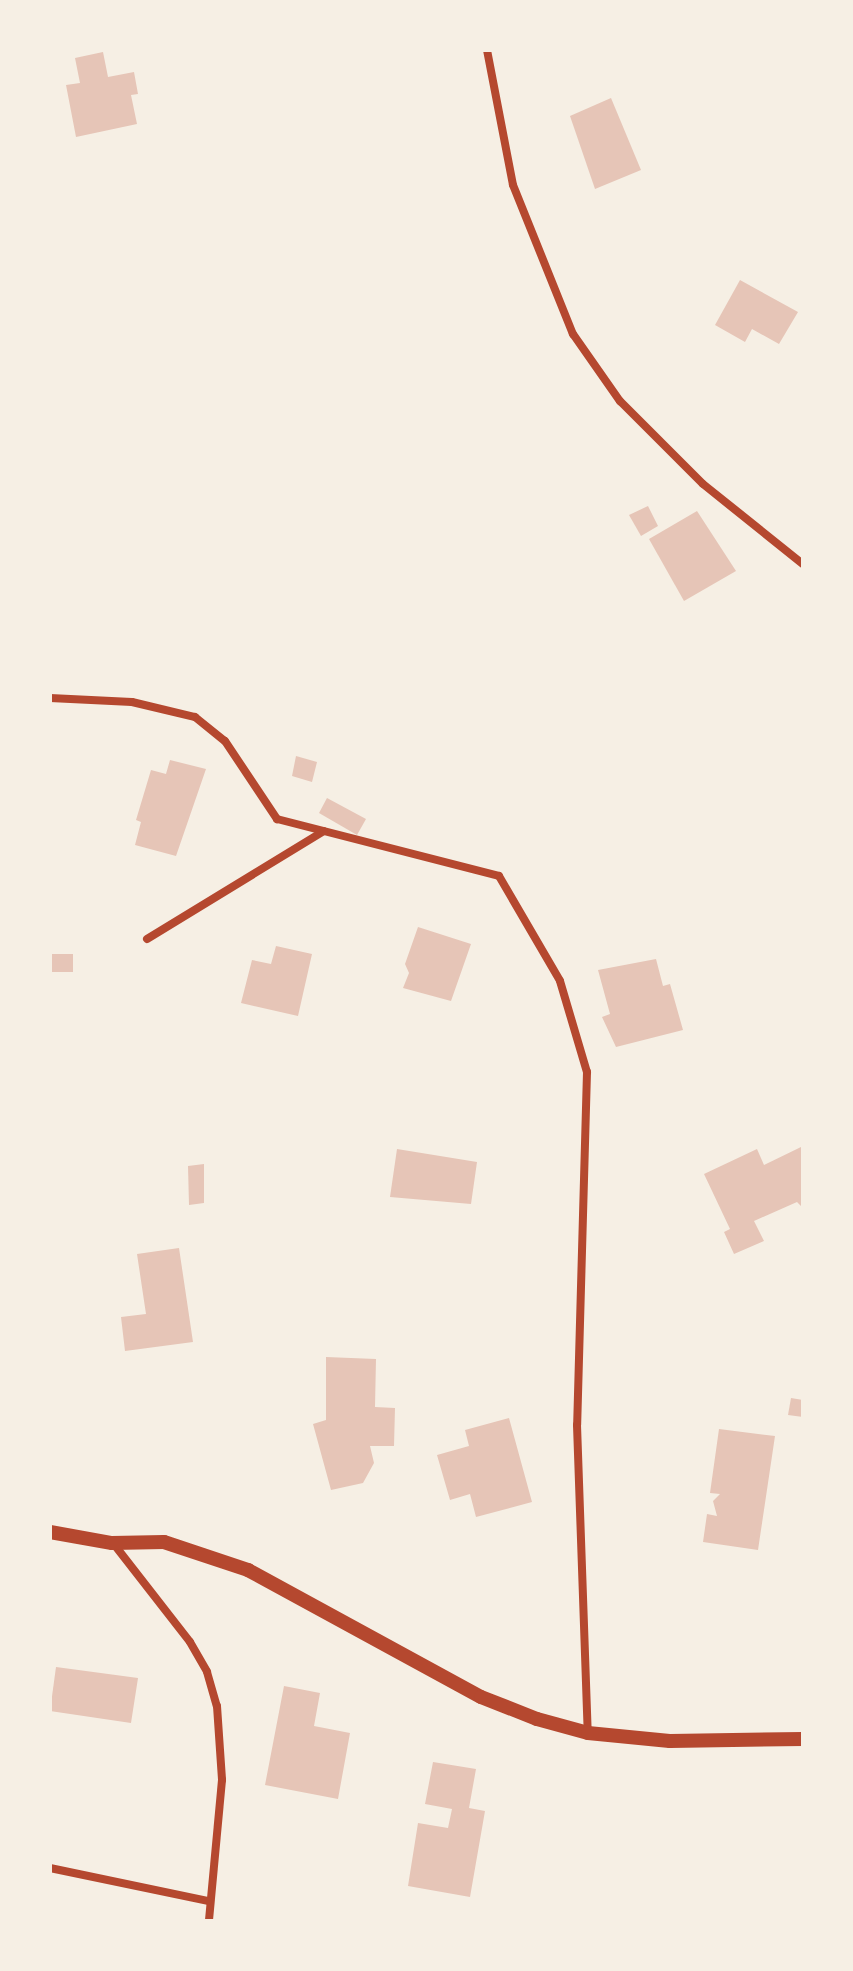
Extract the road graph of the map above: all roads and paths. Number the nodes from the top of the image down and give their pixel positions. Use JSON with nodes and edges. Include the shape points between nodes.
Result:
{"nodes":[{"id":1,"x":487,"y":50,"type":"edge"},
{"id":2,"x":803,"y":564,"type":"edge"},
{"id":3,"x":50,"y":698,"type":"edge"},
{"id":4,"x":324,"y":831,"type":"junction"},
{"id":5,"x":147,"y":939,"type":"dead end"},
{"id":6,"x":50,"y":1532,"type":"edge"},
{"id":7,"x":112,"y":1543,"type":"junction"},
{"id":8,"x":588,"y":1733,"type":"junction"},
{"id":9,"x":803,"y":1739,"type":"edge"},
{"id":10,"x":50,"y":1868,"type":"edge"},
{"id":11,"x":208,"y":1901,"type":"junction"},
{"id":12,"x":209,"y":1921,"type":"edge"}],
"edges":[{"from":1,"to":2,"type":"street","via":[[513,185],[573,334],[620,401],[672,453]]},
{"from":3,"to":4,"type":"street","via":[[132,702],[195,717],[225,741],[277,819]]},
{"from":4,"to":5,"type":"street"},
{"from":4,"to":8,"type":"street","via":[[499,876],[560,981],[587,1072],[577,1425]]},
{"from":6,"to":7,"type":"street"},
{"from":7,"to":8,"type":"street","via":[[164,1542],[248,1570],[481,1697]]},
{"from":7,"to":11,"type":"street","via":[[190,1642],[207,1672],[217,1706],[222,1780]]},
{"from":8,"to":9,"type":"street","via":[[670,1741]]},
{"from":10,"to":11,"type":"street"},
{"from":11,"to":12,"type":"street"}]}
